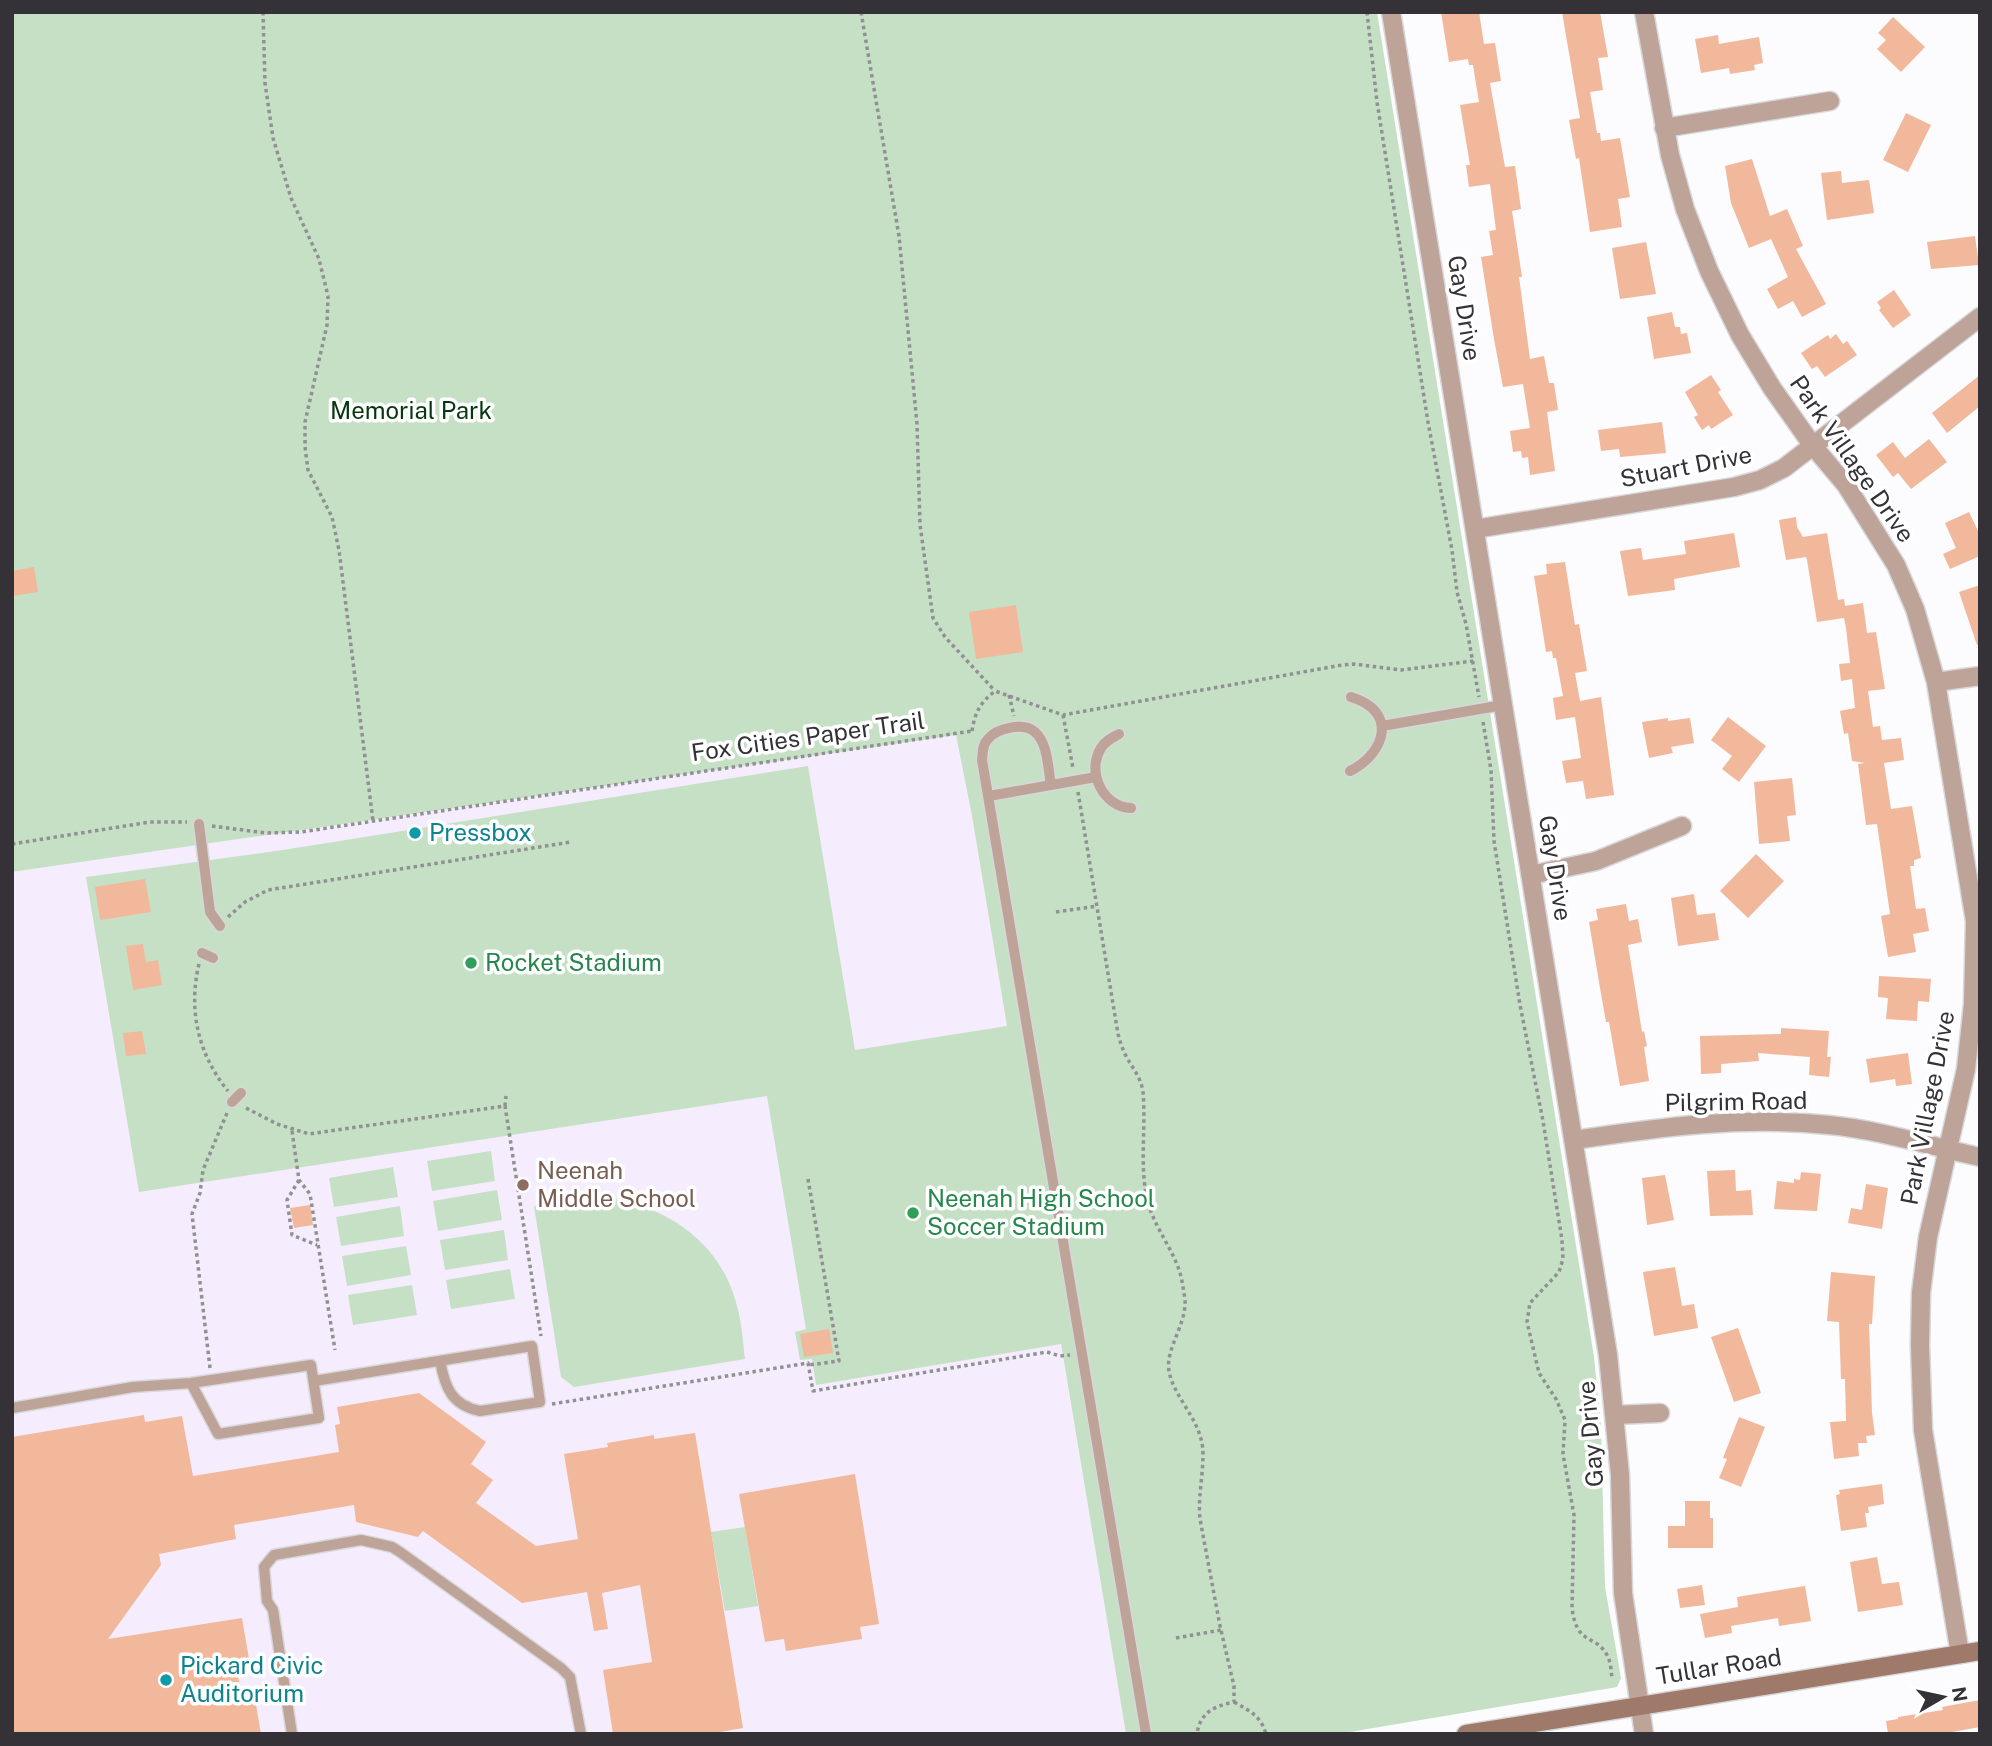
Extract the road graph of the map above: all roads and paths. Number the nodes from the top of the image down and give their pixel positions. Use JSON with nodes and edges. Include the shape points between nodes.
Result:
{"nodes":[{"id":1,"x":263,"y":12,"type":"edge"},
{"id":2,"x":861,"y":12,"type":"edge"},
{"id":3,"x":1367,"y":12,"type":"edge"},
{"id":4,"x":1391,"y":12,"type":"edge"},
{"id":5,"x":1644,"y":12,"type":"edge"},
{"id":6,"x":1830,"y":102,"type":"dead end"},
{"id":7,"x":1664,"y":128,"type":"junction"},
{"id":8,"x":1980,"y":317,"type":"edge"},
{"id":9,"x":1813,"y":446,"type":"junction"},
{"id":10,"x":1475,"y":529,"type":"junction"},
{"id":11,"x":1473,"y":661,"type":"junction"},
{"id":12,"x":1980,"y":676,"type":"edge"},
{"id":13,"x":1937,"y":682,"type":"junction"},
{"id":14,"x":995,"y":691,"type":"junction"},
{"id":15,"x":1009,"y":695,"type":"junction"},
{"id":16,"x":1351,"y":697,"type":"dead end"},
{"id":17,"x":1503,"y":705,"type":"junction"},
{"id":18,"x":1481,"y":709,"type":"junction"},
{"id":19,"x":1063,"y":715,"type":"junction"},
{"id":20,"x":1382,"y":726,"type":"junction"},
{"id":21,"x":1017,"y":727,"type":"junction"},
{"id":22,"x":1119,"y":734,"type":"dead end"},
{"id":23,"x":1350,"y":771,"type":"dead end"},
{"id":24,"x":1096,"y":777,"type":"junction"},
{"id":25,"x":1076,"y":781,"type":"junction"},
{"id":26,"x":1051,"y":785,"type":"junction"},
{"id":27,"x":989,"y":796,"type":"junction"},
{"id":28,"x":1131,"y":808,"type":"dead end"},
{"id":29,"x":373,"y":821,"type":"junction"},
{"id":30,"x":198,"y":824,"type":"junction"},
{"id":31,"x":1682,"y":826,"type":"dead end"},
{"id":32,"x":571,"y":842,"type":"dead end"},
{"id":33,"x":12,"y":844,"type":"edge"},
{"id":34,"x":1531,"y":875,"type":"junction"},
{"id":35,"x":1097,"y":906,"type":"junction"},
{"id":36,"x":1056,"y":912,"type":"dead end"},
{"id":37,"x":1977,"y":921,"type":"edge"},
{"id":38,"x":220,"y":926,"type":"joint"},
{"id":39,"x":202,"y":953,"type":"joint"},
{"id":40,"x":214,"y":958,"type":"dead end"},
{"id":41,"x":506,"y":1096,"type":"dead end"},
{"id":42,"x":236,"y":1098,"type":"junction"},
{"id":43,"x":505,"y":1106,"type":"junction"},
{"id":44,"x":292,"y":1130,"type":"junction"},
{"id":45,"x":1575,"y":1140,"type":"junction"},
{"id":46,"x":1948,"y":1150,"type":"junction"},
{"id":47,"x":1980,"y":1157,"type":"edge"},
{"id":48,"x":299,"y":1180,"type":"junction"},
{"id":49,"x":808,"y":1180,"type":"dead end"},
{"id":50,"x":318,"y":1246,"type":"junction"},
{"id":51,"x":541,"y":1337,"type":"dead end"},
{"id":52,"x":335,"y":1350,"type":"dead end"},
{"id":53,"x":1082,"y":1353,"type":"junction"},
{"id":54,"x":440,"y":1361,"type":"junction"},
{"id":55,"x":808,"y":1365,"type":"junction"},
{"id":56,"x":212,"y":1380,"type":"junction"},
{"id":57,"x":313,"y":1381,"type":"junction"},
{"id":58,"x":191,"y":1383,"type":"junction"},
{"id":59,"x":540,"y":1402,"type":"junction"},
{"id":60,"x":12,"y":1408,"type":"edge"},
{"id":61,"x":1660,"y":1413,"type":"dead end"},
{"id":62,"x":1615,"y":1415,"type":"junction"},
{"id":63,"x":1221,"y":1630,"type":"junction"},
{"id":64,"x":1176,"y":1638,"type":"dead end"},
{"id":65,"x":1980,"y":1651,"type":"edge"},
{"id":66,"x":1960,"y":1654,"type":"junction"},
{"id":67,"x":1612,"y":1678,"type":"dead end"},
{"id":68,"x":1234,"y":1702,"type":"junction"},
{"id":69,"x":1639,"y":1705,"type":"junction"},
{"id":70,"x":292,"y":1734,"type":"edge"},
{"id":71,"x":581,"y":1734,"type":"edge"},
{"id":72,"x":1146,"y":1734,"type":"edge"},
{"id":73,"x":1197,"y":1734,"type":"edge"},
{"id":74,"x":1266,"y":1734,"type":"edge"},
{"id":75,"x":1466,"y":1734,"type":"edge"},
{"id":76,"x":1644,"y":1734,"type":"edge"}],
"edges":[{"from":1,"to":29,"type":"path","via":[[265,83],[273,138],[328,296],[327,325],[305,422],[305,447],[308,470],[327,503],[339,550]]},
{"from":2,"to":14,"type":"path","via":[[899,236],[917,424],[920,525],[933,618]]},
{"from":3,"to":11,"type":"path","via":[[1427,422]]},
{"from":4,"to":10,"type":"street","name":"Gay Drive"},
{"from":5,"to":7,"type":"street","name":"Park Village Drive"},
{"from":6,"to":7,"type":"street"},
{"from":7,"to":9,"type":"street","name":"Park Village Drive","via":[[1685,209],[1709,271],[1740,335]]},
{"from":8,"to":9,"type":"street","name":"Stuart Drive"},
{"from":9,"to":10,"type":"street","name":"Stuart Drive","via":[[1784,468],[1734,487]]},
{"from":9,"to":13,"type":"street","name":"Park Village Drive","via":[[1846,485],[1896,565]]},
{"from":10,"to":17,"type":"street","name":"Gay Drive"},
{"from":11,"to":18,"type":"path"},
{"from":11,"to":19,"type":"path","via":[[1401,670],[1342,664]]},
{"from":12,"to":13,"type":"street"},
{"from":13,"to":37,"type":"street","name":"Park Village Drive"},
{"from":14,"to":15,"type":"path"},
{"from":14,"to":29,"type":"path","name":"Fox Cities Paper Trail","via":[[981,703],[972,731]]},
{"from":15,"to":19,"type":"path"},
{"from":15,"to":21,"type":"path"},
{"from":16,"to":20,"type":"lane","via":[[1365,702]]},
{"from":17,"to":18,"type":"lane"},
{"from":17,"to":34,"type":"street","name":"Gay Drive"},
{"from":18,"to":20,"type":"lane"},
{"from":18,"to":67,"type":"path","via":[[1491,770],[1494,841],[1562,1240],[1559,1272],[1530,1303],[1527,1322],[1539,1373],[1565,1420],[1563,1454],[1574,1515],[1574,1623],[1583,1637],[1609,1657]]},
{"from":19,"to":25,"type":"path"},
{"from":20,"to":23,"type":"lane","via":[[1374,753]]},
{"from":21,"to":26,"type":"lane","via":[[1026,727],[1040,738]]},
{"from":21,"to":27,"type":"lane","via":[[996,733],[983,747]]},
{"from":22,"to":24,"type":"lane","via":[[1100,750]]},
{"from":24,"to":25,"type":"lane"},
{"from":24,"to":28,"type":"lane","via":[[1110,801]]},
{"from":25,"to":26,"type":"lane"},
{"from":25,"to":35,"type":"path"},
{"from":26,"to":27,"type":"lane"},
{"from":27,"to":53,"type":"lane"},
{"from":29,"to":30,"type":"path","name":"Fox Cities Paper Trail","via":[[302,832]]},
{"from":30,"to":33,"type":"path","name":"Fox Cities Paper Trail","via":[[150,822]]},
{"from":30,"to":38,"type":"lane","via":[[210,912]]},
{"from":31,"to":34,"type":"street","via":[[1596,861]]},
{"from":32,"to":38,"type":"path","via":[[268,890],[245,902]]},
{"from":34,"to":45,"type":"street","name":"Gay Drive"},
{"from":35,"to":36,"type":"path"},
{"from":35,"to":63,"type":"path","via":[[1118,1034],[1143,1090],[1146,1196],[1182,1279],[1184,1317],[1169,1371],[1203,1444],[1198,1502]]},
{"from":37,"to":46,"type":"street","name":"Park Village Drive","via":[[1966,1069]]},
{"from":39,"to":40,"type":"lane"},
{"from":39,"to":42,"type":"path","via":[[195,978],[195,1023],[207,1061]]},
{"from":41,"to":43,"type":"path"},
{"from":42,"to":44,"type":"path","via":[[253,1113]]},
{"from":42,"to":56,"type":"path","via":[[202,1170],[192,1214]]},
{"from":43,"to":44,"type":"path","via":[[309,1134]]},
{"from":43,"to":51,"type":"path"},
{"from":44,"to":48,"type":"path"},
{"from":45,"to":46,"type":"street","name":"Pilgrim Road","via":[[1710,1122],[1768,1121],[1831,1125]]},
{"from":45,"to":62,"type":"street","name":"Gay Drive"},
{"from":46,"to":47,"type":"street","name":"Pilgrim Road"},
{"from":46,"to":66,"type":"street","name":"Park Village Drive","via":[[1928,1237],[1921,1293],[1920,1382],[1923,1430]]},
{"from":48,"to":50,"type":"path","via":[[310,1194]]},
{"from":48,"to":50,"type":"path","via":[[287,1200],[292,1235]]},
{"from":49,"to":55,"type":"path","via":[[839,1361]]},
{"from":50,"to":52,"type":"path"},
{"from":53,"to":55,"type":"path","via":[[1060,1356],[1046,1352],[813,1391]]},
{"from":53,"to":72,"type":"lane"},
{"from":54,"to":57,"type":"lane"},
{"from":54,"to":59,"type":"lane","via":[[451,1395],[472,1409]]},
{"from":54,"to":59,"type":"lane","via":[[532,1346]]},
{"from":55,"to":59,"type":"path","via":[[556,1405]]},
{"from":56,"to":57,"type":"lane","via":[[311,1365]]},
{"from":56,"to":58,"type":"lane"},
{"from":57,"to":58,"type":"lane","via":[[319,1418],[218,1434]]},
{"from":58,"to":60,"type":"lane","via":[[133,1387]]},
{"from":61,"to":62,"type":"street"},
{"from":62,"to":69,"type":"street","name":"Gay Drive","via":[[1623,1593]]},
{"from":63,"to":64,"type":"path"},
{"from":63,"to":68,"type":"path"},
{"from":65,"to":66,"type":"main road","name":"Tullar Road"},
{"from":66,"to":69,"type":"main road","name":"Tullar Road"},
{"from":68,"to":73,"type":"path","via":[[1206,1713]]},
{"from":68,"to":74,"type":"path","via":[[1257,1716]]},
{"from":69,"to":75,"type":"main road","name":"Tullar Road"},
{"from":69,"to":76,"type":"street","name":"Gay Drive"},
{"from":70,"to":71,"type":"lane","via":[[273,1610],[267,1601],[266,1562],[274,1555],[361,1540],[392,1548],[561,1668],[570,1677]]}]}
